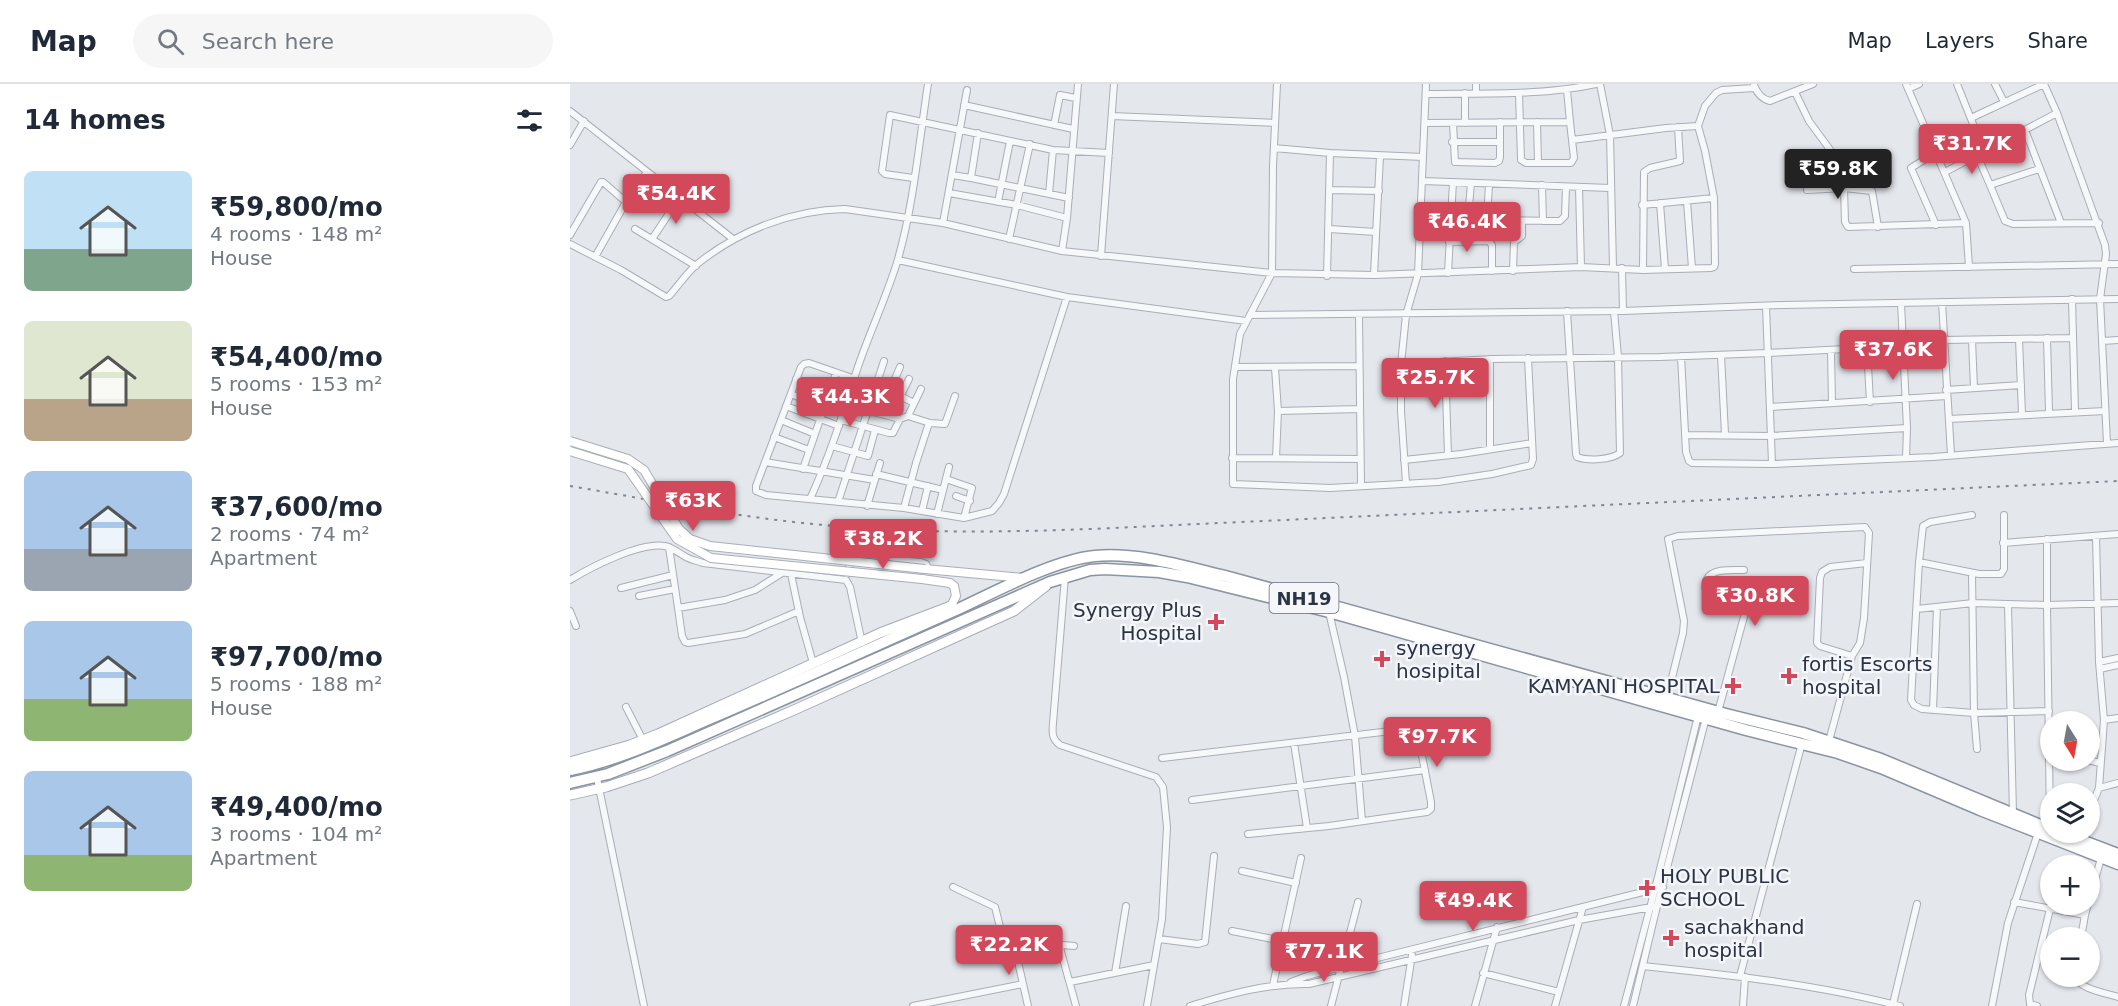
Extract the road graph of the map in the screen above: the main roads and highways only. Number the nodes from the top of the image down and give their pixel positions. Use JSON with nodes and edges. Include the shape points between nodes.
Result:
{"nodes":[{"id":1,"x":570,"y":441,"type":"edge"},
{"id":2,"x":570,"y":451,"type":"edge"},
{"id":3,"x":1023,"y":579,"type":"junction"},
{"id":4,"x":1050,"y":582,"type":"junction"},
{"id":5,"x":950,"y":610,"type":"junction"},
{"id":6,"x":862,"y":646,"type":"junction"},
{"id":7,"x":570,"y":762,"type":"edge"},
{"id":8,"x":570,"y":770,"type":"edge"},
{"id":9,"x":570,"y":783,"type":"edge"},
{"id":10,"x":598,"y":784,"type":"junction"},
{"id":11,"x":570,"y":795,"type":"edge"},
{"id":12,"x":2040,"y":825,"type":"edge"},
{"id":13,"x":2094,"y":843,"type":"edge"},
{"id":14,"x":2118,"y":854,"type":"edge"},
{"id":15,"x":2118,"y":864,"type":"edge"}],
"edges":[{"from":1,"to":3,"type":"main road","bridge":true,"via":[[628,459],[644,470],[679,529],[690,539],[710,546]]},
{"from":2,"to":5,"type":"main road","bridge":true,"via":[[628,469],[677,539],[711,558],[950,583],[956,596]]},
{"from":3,"to":5,"type":"highway","number":"NH19"},
{"from":3,"to":12,"type":"highway","number":"NH19","via":[[1094,556],[1140,558],[1182,566],[1829,741]]},
{"from":4,"to":10,"type":"highway","number":"NH19"},
{"from":4,"to":10,"type":"main road","via":[[1014,611],[870,676],[648,773]]},
{"from":4,"to":15,"type":"highway","number":"NH19","via":[[1106,568],[1159,572],[1329,612],[1881,768]]},
{"from":5,"to":6,"type":"highway","number":"NH19"},
{"from":6,"to":7,"type":"main road","via":[[813,663],[643,740]]},
{"from":6,"to":8,"type":"highway","number":"NH19","via":[[657,741]]},
{"from":9,"to":10,"type":"highway","number":"NH19"},
{"from":10,"to":11,"type":"main road"},
{"from":13,"to":14,"type":"highway"}]}
